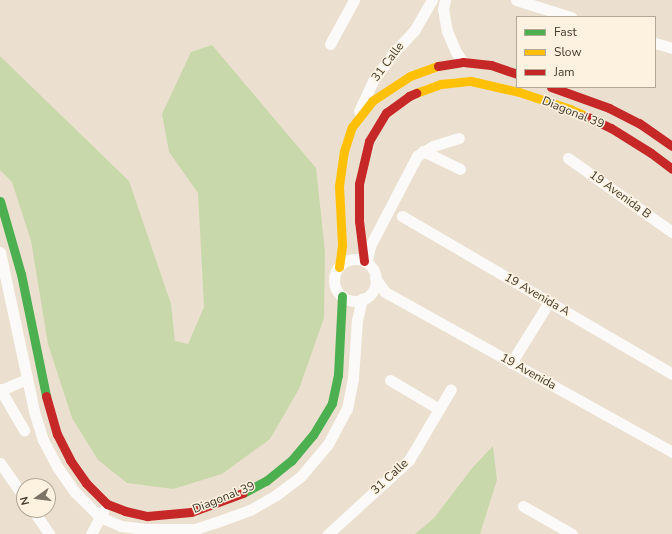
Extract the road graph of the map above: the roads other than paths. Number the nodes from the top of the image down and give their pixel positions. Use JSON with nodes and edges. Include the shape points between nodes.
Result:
{"nodes":[{"id":1,"x":354,"y":0,"type":"edge"},
{"id":2,"x":432,"y":0,"type":"edge"},
{"id":3,"x":516,"y":0,"type":"edge"},
{"id":4,"x":444,"y":4,"type":"edge"},
{"id":5,"x":567,"y":16,"type":"edge"},
{"id":6,"x":656,"y":43,"type":"edge"},
{"id":7,"x":330,"y":44,"type":"dead end"},
{"id":8,"x":672,"y":48,"type":"edge"},
{"id":9,"x":463,"y":62,"type":"junction"},
{"id":10,"x":516,"y":74,"type":"edge"},
{"id":11,"x":554,"y":88,"type":"edge"},
{"id":12,"x":352,"y":127,"type":"junction"},
{"id":13,"x":459,"y":138,"type":"dead end"},
{"id":14,"x":672,"y":146,"type":"edge"},
{"id":15,"x":423,"y":151,"type":"junction"},
{"id":16,"x":568,"y":158,"type":"dead end"},
{"id":17,"x":460,"y":169,"type":"dead end"},
{"id":18,"x":672,"y":169,"type":"edge"},
{"id":19,"x":0,"y":201,"type":"edge"},
{"id":20,"x":402,"y":216,"type":"dead end"},
{"id":21,"x":672,"y":232,"type":"edge"},
{"id":22,"x":0,"y":252,"type":"edge"},
{"id":23,"x":365,"y":262,"type":"junction"},
{"id":24,"x":339,"y":267,"type":"junction"},
{"id":25,"x":375,"y":278,"type":"junction"},
{"id":26,"x":385,"y":292,"type":"junction"},
{"id":27,"x":342,"y":296,"type":"junction"},
{"id":28,"x":367,"y":296,"type":"junction"},
{"id":29,"x":549,"y":302,"type":"junction"},
{"id":30,"x":511,"y":363,"type":"junction"},
{"id":31,"x":672,"y":374,"type":"edge"},
{"id":32,"x":27,"y":379,"type":"junction"},
{"id":33,"x":390,"y":380,"type":"dead end"},
{"id":34,"x":0,"y":389,"type":"edge"},
{"id":35,"x":451,"y":390,"type":"dead end"},
{"id":36,"x":439,"y":409,"type":"junction"},
{"id":37,"x":24,"y":430,"type":"dead end"},
{"id":38,"x":672,"y":452,"type":"edge"},
{"id":39,"x":0,"y":462,"type":"edge"},
{"id":40,"x":16,"y":486,"type":"edge"},
{"id":41,"x":107,"y":504,"type":"junction"},
{"id":42,"x":523,"y":506,"type":"dead end"},
{"id":43,"x":191,"y":512,"type":"junction"},
{"id":44,"x":100,"y":517,"type":"junction"},
{"id":45,"x":38,"y":518,"type":"edge"},
{"id":46,"x":196,"y":532,"type":"edge"},
{"id":47,"x":49,"y":534,"type":"edge"},
{"id":48,"x":91,"y":534,"type":"edge"},
{"id":49,"x":328,"y":534,"type":"edge"},
{"id":50,"x":572,"y":534,"type":"edge"}],
"edges":[{"from":1,"to":7,"type":"street"},
{"from":2,"to":12,"type":"street","name":"31 Calle","via":[[414,31],[374,79]]},
{"from":3,"to":5,"type":"street"},
{"from":4,"to":9,"type":"street","via":[[447,31]]},
{"from":6,"to":8,"type":"street"},
{"from":9,"to":10,"type":"street","via":[[491,65]]},
{"from":9,"to":12,"type":"street","via":[[436,66],[410,76],[372,101]]},
{"from":11,"to":14,"type":"street","name":"Diagonal 39","via":[[609,108],[638,123]]},
{"from":12,"to":24,"type":"street","via":[[344,151],[340,186],[342,245]]},
{"from":13,"to":15,"type":"street"},
{"from":15,"to":17,"type":"street"},
{"from":15,"to":23,"type":"street","via":[[417,156],[370,246]]},
{"from":16,"to":21,"type":"street","name":"19 Avenida B"},
{"from":18,"to":23,"type":"street","name":"Diagonal 39","via":[[611,128],[570,110],[519,92],[471,81],[441,84],[409,96],[386,113],[369,141],[360,184],[359,221]]},
{"from":19,"to":41,"type":"street","name":"Diagonal 39","via":[[21,274],[48,408],[57,434],[70,460],[86,483]]},
{"from":20,"to":29,"type":"street","name":"19 Avenida A"},
{"from":22,"to":32,"type":"street","name":"Diagonal 39"},
{"from":23,"to":24,"type":"street","via":[[352,259]]},
{"from":23,"to":25,"type":"street","via":[[372,268]]},
{"from":24,"to":27,"type":"street","via":[[334,280],[335,287]]},
{"from":25,"to":26,"type":"street","name":"19 Avenida"},
{"from":25,"to":28,"type":"street"},
{"from":26,"to":28,"type":"street"},
{"from":26,"to":30,"type":"street","name":"19 Avenida"},
{"from":27,"to":28,"type":"street","via":[[353,300]]},
{"from":27,"to":43,"type":"street","name":"Diagonal 39","via":[[338,375],[332,403],[313,435],[291,461],[266,481],[244,493]]},
{"from":28,"to":46,"type":"street","name":"Diagonal 39","via":[[358,320],[353,378],[347,409],[328,444],[301,476],[276,495],[250,510]]},
{"from":29,"to":30,"type":"street"},
{"from":29,"to":31,"type":"street","name":"19 Avenida A"},
{"from":30,"to":38,"type":"street","name":"19 Avenida"},
{"from":32,"to":34,"type":"street"},
{"from":32,"to":44,"type":"street","name":"Diagonal 39","via":[[43,440],[75,492]]},
{"from":33,"to":36,"type":"street"},
{"from":34,"to":37,"type":"street"},
{"from":35,"to":36,"type":"street","name":"31 Calle"},
{"from":36,"to":49,"type":"street","name":"31 Calle","via":[[409,460]]},
{"from":39,"to":40,"type":"street"},
{"from":41,"to":43,"type":"street","name":"Diagonal 39","via":[[147,516]]},
{"from":41,"to":44,"type":"street"},
{"from":42,"to":50,"type":"street"},
{"from":43,"to":46,"type":"street"},
{"from":44,"to":46,"type":"street","name":"Diagonal 39","via":[[121,526]]},
{"from":44,"to":48,"type":"street"},
{"from":45,"to":47,"type":"street"}]}
